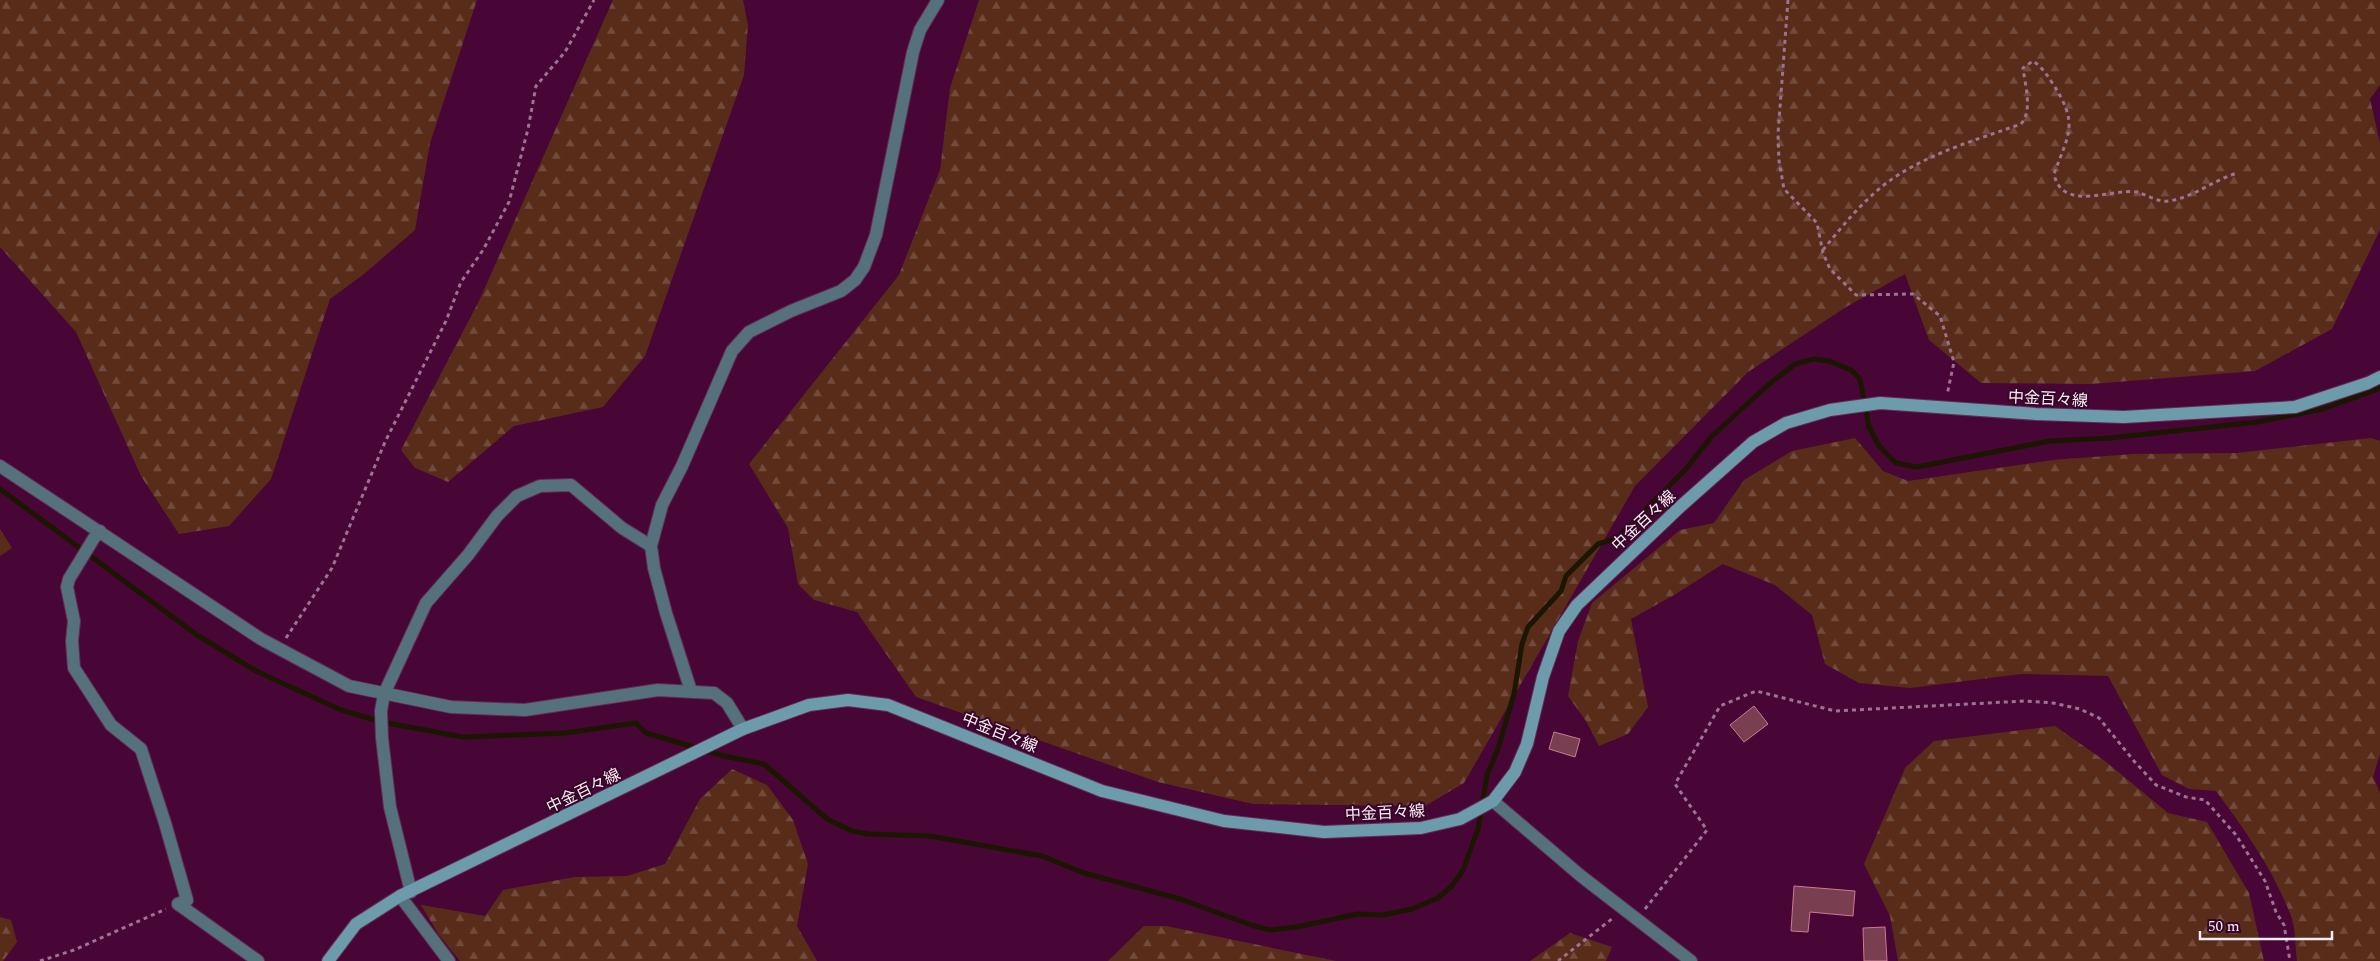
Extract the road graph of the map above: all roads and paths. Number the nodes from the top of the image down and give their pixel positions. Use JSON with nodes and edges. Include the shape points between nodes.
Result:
{"nodes":[{"id":1,"x":594,"y":0,"type":"edge"},
{"id":2,"x":938,"y":0,"type":"edge"},
{"id":3,"x":1788,"y":0,"type":"edge"},
{"id":4,"x":2237,"y":174,"type":"dead end"},
{"id":5,"x":1823,"y":250,"type":"junction"},
{"id":6,"x":2380,"y":377,"type":"edge"},
{"id":7,"x":1945,"y":408,"type":"junction"},
{"id":8,"x":0,"y":466,"type":"edge"},
{"id":9,"x":97,"y":534,"type":"junction"},
{"id":10,"x":652,"y":546,"type":"junction"},
{"id":11,"x":278,"y":650,"type":"junction"},
{"id":12,"x":691,"y":691,"type":"junction"},
{"id":13,"x":384,"y":694,"type":"junction"},
{"id":14,"x":743,"y":729,"type":"junction"},
{"id":15,"x":1493,"y":801,"type":"junction"},
{"id":16,"x":406,"y":894,"type":"junction"},
{"id":17,"x":178,"y":904,"type":"junction"},
{"id":18,"x":1620,"y":907,"type":"junction"},
{"id":19,"x":1637,"y":920,"type":"junction"},
{"id":20,"x":40,"y":961,"type":"edge"},
{"id":21,"x":258,"y":961,"type":"edge"},
{"id":22,"x":328,"y":961,"type":"edge"},
{"id":23,"x":449,"y":961,"type":"edge"},
{"id":24,"x":1558,"y":961,"type":"edge"},
{"id":25,"x":1691,"y":961,"type":"edge"},
{"id":26,"x":2290,"y":961,"type":"edge"}],
"edges":[{"from":1,"to":11,"type":"path","via":[[565,52],[536,86],[509,202],[461,282],[446,321],[385,442],[332,568]]},
{"from":2,"to":10,"type":"street","via":[[920,30],[913,52],[876,236],[864,267],[855,280],[841,290],[749,332],[732,351],[662,506]]},
{"from":3,"to":5,"type":"path","via":[[1778,134],[1779,162],[1784,189],[1818,223]]},
{"from":4,"to":5,"type":"path","via":[[2167,202],[2136,192],[2084,197],[2066,191],[2054,174],[2070,130],[2067,105],[2041,66],[2033,61],[2024,68],[2028,108],[2021,124],[1934,155],[1897,176],[1854,212]]},
{"from":5,"to":7,"type":"path","via":[[1830,268],[1856,294],[1913,294],[1940,316],[1954,362]]},
{"from":6,"to":7,"type":"main road","name":"中金百々線","via":[[2295,407],[2124,417]]},
{"from":7,"to":15,"type":"main road","name":"中金百々線","via":[[1880,403],[1830,410],[1786,423],[1753,442],[1577,605],[1559,631],[1543,677],[1527,744],[1515,772]]},
{"from":8,"to":9,"type":"street"},
{"from":9,"to":11,"type":"street"},
{"from":9,"to":17,"type":"street","via":[[69,578],[67,587],[74,620],[74,668],[111,725],[141,749],[187,900]]},
{"from":10,"to":12,"type":"street","via":[[654,568],[666,613]]},
{"from":10,"to":13,"type":"street","via":[[622,528],[571,486],[540,486],[517,496],[426,603]]},
{"from":11,"to":13,"type":"street","via":[[349,686]]},
{"from":12,"to":13,"type":"street","via":[[658,690],[525,710],[451,707]]},
{"from":12,"to":14,"type":"street","via":[[714,694],[727,703]]},
{"from":13,"to":16,"type":"street","via":[[380,711],[382,738],[390,807]]},
{"from":14,"to":15,"type":"main road","name":"中金百々線","via":[[809,705],[848,700],[888,705],[1102,790],[1224,821],[1324,832],[1422,828],[1460,819]]},
{"from":14,"to":16,"type":"main road","name":"中金百々線"},
{"from":15,"to":18,"type":"street"},
{"from":16,"to":22,"type":"main road","name":"中金百々線","via":[[356,924]]},
{"from":16,"to":23,"type":"street"},
{"from":17,"to":20,"type":"path","via":[[74,950]]},
{"from":17,"to":21,"type":"street"},
{"from":18,"to":19,"type":"street"},
{"from":18,"to":24,"type":"path","via":[[1612,918]]},
{"from":19,"to":25,"type":"street"},
{"from":19,"to":26,"type":"path","via":[[1707,830],[1675,784],[1720,706],[1756,691],[1835,711],[2025,700],[2080,709],[2099,718],[2156,785],[2186,797],[2205,800],[2236,834],[2265,881],[2284,925]]}]}
